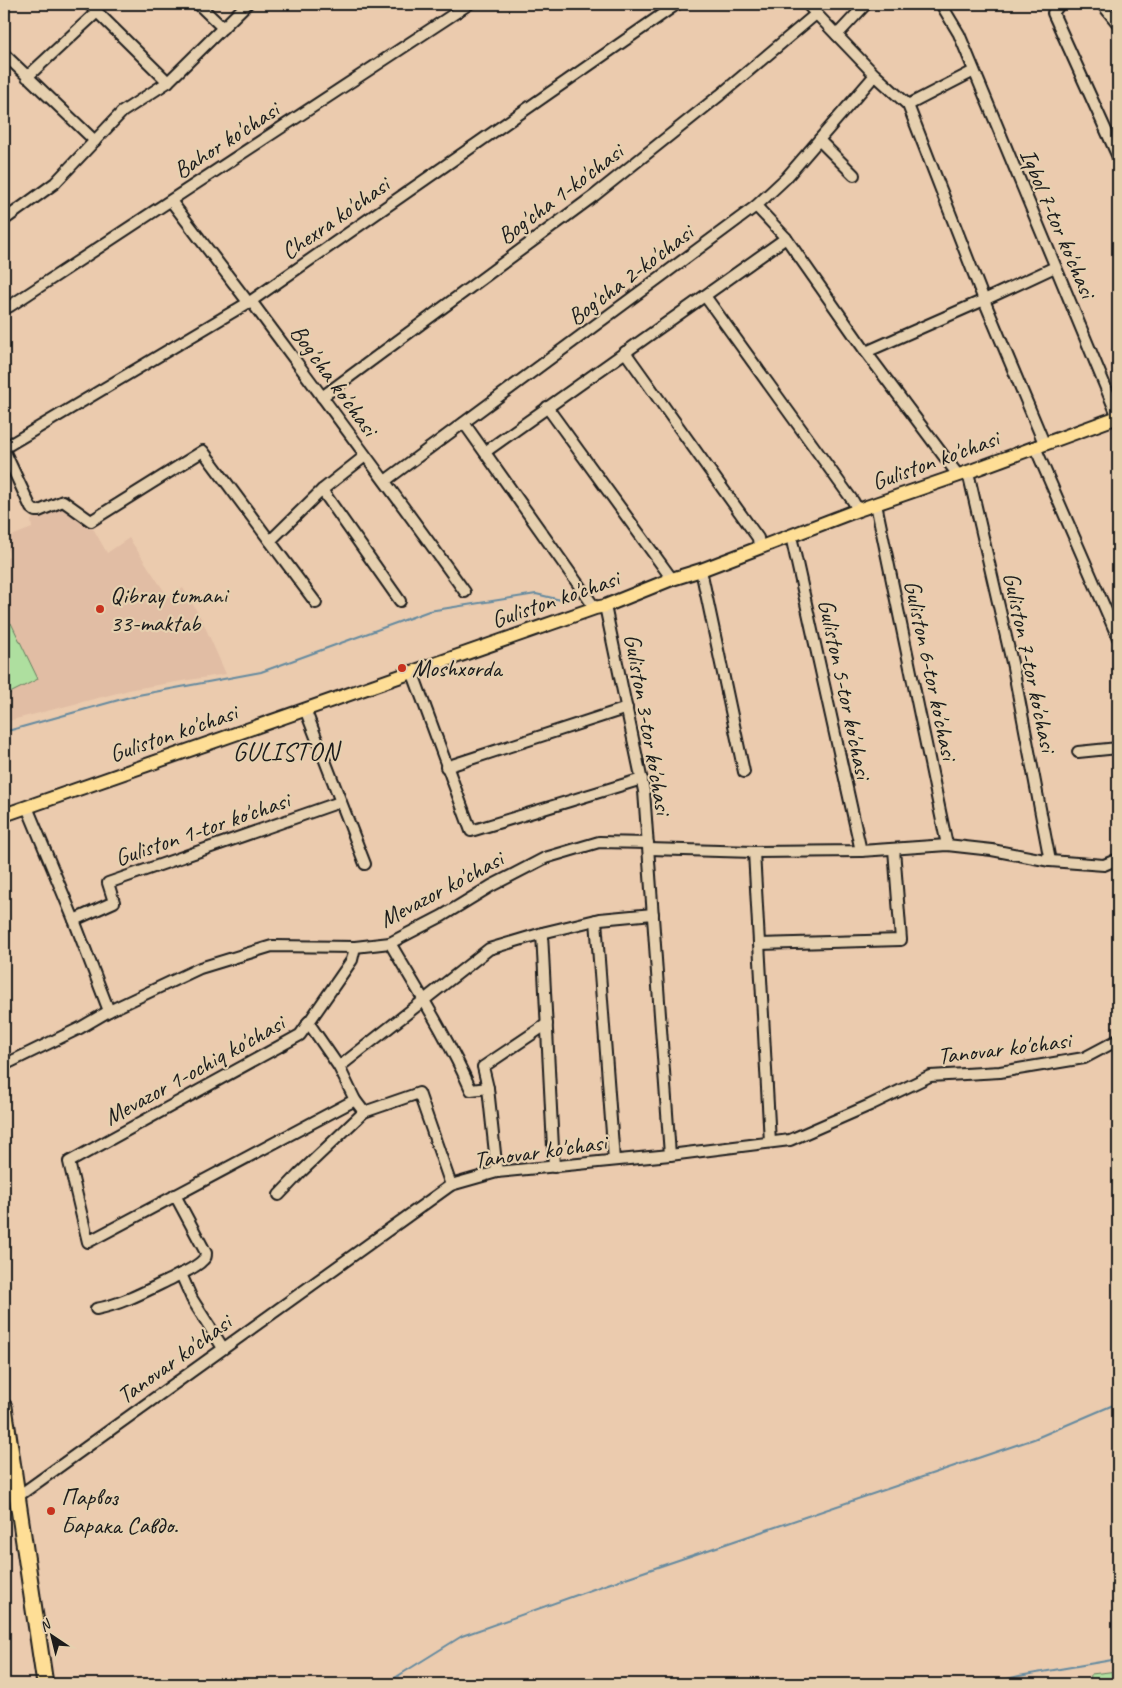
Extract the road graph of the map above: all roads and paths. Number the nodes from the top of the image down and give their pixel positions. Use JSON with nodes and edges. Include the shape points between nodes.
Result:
{"nodes":[{"id":1,"x":198,"y":4,"type":"edge"},
{"id":2,"x":247,"y":4,"type":"edge"},
{"id":3,"x":469,"y":4,"type":"edge"},
{"id":4,"x":677,"y":4,"type":"edge"},
{"id":5,"x":807,"y":4,"type":"edge"},
{"id":6,"x":866,"y":4,"type":"edge"},
{"id":7,"x":941,"y":4,"type":"edge"},
{"id":8,"x":1060,"y":4,"type":"edge"},
{"id":9,"x":1102,"y":4,"type":"edge"},
{"id":10,"x":92,"y":6,"type":"edge"},
{"id":11,"x":816,"y":14,"type":"junction"},
{"id":12,"x":1118,"y":24,"type":"edge"},
{"id":13,"x":222,"y":28,"type":"junction"},
{"id":14,"x":837,"y":35,"type":"junction"},
{"id":15,"x":4,"y":54,"type":"edge"},
{"id":16,"x":974,"y":72,"type":"junction"},
{"id":17,"x":875,"y":75,"type":"junction"},
{"id":18,"x":27,"y":77,"type":"junction"},
{"id":19,"x":168,"y":82,"type":"junction"},
{"id":20,"x":908,"y":105,"type":"junction"},
{"id":21,"x":819,"y":140,"type":"junction"},
{"id":22,"x":95,"y":141,"type":"junction"},
{"id":23,"x":1118,"y":157,"type":"edge"},
{"id":24,"x":854,"y":175,"type":"dead end"},
{"id":25,"x":171,"y":201,"type":"junction"},
{"id":26,"x":756,"y":206,"type":"junction"},
{"id":27,"x":4,"y":220,"type":"edge"},
{"id":28,"x":786,"y":238,"type":"junction"},
{"id":29,"x":1055,"y":266,"type":"junction"},
{"id":30,"x":705,"y":296,"type":"junction"},
{"id":31,"x":984,"y":300,"type":"junction"},
{"id":32,"x":250,"y":301,"type":"junction"},
{"id":33,"x":4,"y":309,"type":"edge"},
{"id":34,"x":625,"y":352,"type":"junction"},
{"id":35,"x":866,"y":352,"type":"junction"},
{"id":36,"x":322,"y":397,"type":"junction"},
{"id":37,"x":547,"y":407,"type":"junction"},
{"id":38,"x":1118,"y":417,"type":"edge"},
{"id":39,"x":464,"y":423,"type":"junction"},
{"id":40,"x":1040,"y":445,"type":"junction"},
{"id":41,"x":4,"y":449,"type":"edge"},
{"id":42,"x":485,"y":452,"type":"junction"},
{"id":43,"x":365,"y":456,"type":"junction"},
{"id":44,"x":963,"y":474,"type":"junction"},
{"id":45,"x":385,"y":481,"type":"junction"},
{"id":46,"x":322,"y":490,"type":"junction"},
{"id":47,"x":876,"y":504,"type":"junction"},
{"id":48,"x":858,"y":510,"type":"junction"},
{"id":49,"x":791,"y":536,"type":"junction"},
{"id":50,"x":270,"y":541,"type":"junction"},
{"id":51,"x":759,"y":548,"type":"junction"},
{"id":52,"x":701,"y":570,"type":"junction"},
{"id":53,"x":672,"y":579,"type":"junction"},
{"id":54,"x":465,"y":592,"type":"dead end"},
{"id":55,"x":400,"y":601,"type":"dead end"},
{"id":56,"x":316,"y":603,"type":"dead end"},
{"id":57,"x":600,"y":607,"type":"junction"},
{"id":58,"x":1118,"y":638,"type":"edge"},
{"id":59,"x":412,"y":672,"type":"junction"},
{"id":60,"x":627,"y":708,"type":"junction"},
{"id":61,"x":305,"y":709,"type":"junction"},
{"id":62,"x":1118,"y":748,"type":"edge"},
{"id":63,"x":1078,"y":752,"type":"dead end"},
{"id":64,"x":446,"y":767,"type":"junction"},
{"id":65,"x":744,"y":772,"type":"dead end"},
{"id":66,"x":642,"y":779,"type":"junction"},
{"id":67,"x":340,"y":802,"type":"junction"},
{"id":68,"x":27,"y":807,"type":"junction"},
{"id":69,"x":4,"y":815,"type":"edge"},
{"id":70,"x":947,"y":845,"type":"junction"},
{"id":71,"x":649,"y":846,"type":"junction"},
{"id":72,"x":894,"y":849,"type":"junction"},
{"id":73,"x":861,"y":851,"type":"junction"},
{"id":74,"x":754,"y":852,"type":"junction"},
{"id":75,"x":1118,"y":859,"type":"edge"},
{"id":76,"x":1050,"y":861,"type":"junction"},
{"id":77,"x":365,"y":864,"type":"dead end"},
{"id":78,"x":653,"y":914,"type":"junction"},
{"id":79,"x":74,"y":920,"type":"junction"},
{"id":80,"x":596,"y":920,"type":"junction"},
{"id":81,"x":542,"y":933,"type":"junction"},
{"id":82,"x":390,"y":943,"type":"junction"},
{"id":83,"x":759,"y":944,"type":"junction"},
{"id":84,"x":355,"y":946,"type":"junction"},
{"id":85,"x":423,"y":1000,"type":"junction"},
{"id":86,"x":109,"y":1011,"type":"junction"},
{"id":87,"x":308,"y":1022,"type":"junction"},
{"id":88,"x":547,"y":1024,"type":"junction"},
{"id":89,"x":1118,"y":1040,"type":"edge"},
{"id":90,"x":4,"y":1065,"type":"edge"},
{"id":91,"x":338,"y":1068,"type":"junction"},
{"id":92,"x":488,"y":1088,"type":"junction"},
{"id":93,"x":355,"y":1100,"type":"junction"},
{"id":94,"x":364,"y":1112,"type":"junction"},
{"id":95,"x":770,"y":1142,"type":"junction"},
{"id":96,"x":670,"y":1154,"type":"junction"},
{"id":97,"x":614,"y":1160,"type":"junction"},
{"id":98,"x":554,"y":1167,"type":"junction"},
{"id":99,"x":497,"y":1172,"type":"junction"},
{"id":100,"x":451,"y":1185,"type":"junction"},
{"id":101,"x":279,"y":1195,"type":"dead end"},
{"id":102,"x":175,"y":1196,"type":"junction"},
{"id":103,"x":181,"y":1274,"type":"junction"},
{"id":104,"x":96,"y":1309,"type":"dead end"},
{"id":105,"x":223,"y":1348,"type":"junction"},
{"id":106,"x":4,"y":1407,"type":"edge"},
{"id":107,"x":17,"y":1496,"type":"junction"},
{"id":108,"x":45,"y":1684,"type":"edge"}],
"edges":[{"from":1,"to":13,"type":"street"},
{"from":2,"to":13,"type":"street"},
{"from":3,"to":25,"type":"street","name":"Bahor ko'chasi"},
{"from":4,"to":32,"type":"street","name":"Chexra ko'chasi"},
{"from":5,"to":11,"type":"street"},
{"from":6,"to":14,"type":"street"},
{"from":7,"to":16,"type":"street","name":"Iqbol 7-tor ko'chasi","via":[[959,34]]},
{"from":8,"to":23,"type":"street","via":[[1053,13]]},
{"from":9,"to":12,"type":"street"},
{"from":10,"to":18,"type":"street"},
{"from":10,"to":19,"type":"street"},
{"from":11,"to":14,"type":"street"},
{"from":11,"to":36,"type":"street","name":"Bog'cha 1-ko'chasi","via":[[595,195]]},
{"from":13,"to":19,"type":"street"},
{"from":14,"to":17,"type":"street"},
{"from":15,"to":18,"type":"street"},
{"from":16,"to":20,"type":"street"},
{"from":16,"to":29,"type":"street","name":"Iqbol 7-tor ko'chasi"},
{"from":17,"to":20,"type":"street"},
{"from":17,"to":21,"type":"street","name":"Bog'cha 2-ko'chasi"},
{"from":18,"to":22,"type":"street"},
{"from":19,"to":22,"type":"street","via":[[122,112]]},
{"from":20,"to":31,"type":"street"},
{"from":21,"to":24,"type":"street"},
{"from":21,"to":26,"type":"street","name":"Bog'cha 2-ko'chasi"},
{"from":22,"to":27,"type":"street","via":[[55,183]]},
{"from":25,"to":32,"type":"street","name":"Bog'cha ko'chasi"},
{"from":25,"to":33,"type":"street","name":"Bahor ko'chasi"},
{"from":26,"to":28,"type":"street"},
{"from":26,"to":39,"type":"street","name":"Bog'cha 2-ko'chasi"},
{"from":28,"to":30,"type":"street"},
{"from":28,"to":35,"type":"street"},
{"from":29,"to":31,"type":"street"},
{"from":29,"to":38,"type":"street","name":"Iqbol 7-tor ko'chasi"},
{"from":30,"to":34,"type":"street"},
{"from":30,"to":48,"type":"street"},
{"from":31,"to":35,"type":"street"},
{"from":31,"to":40,"type":"street"},
{"from":32,"to":36,"type":"street","name":"Bog'cha ko'chasi"},
{"from":32,"to":41,"type":"street","name":"Chexra ko'chasi"},
{"from":34,"to":37,"type":"street"},
{"from":34,"to":51,"type":"street","via":[[758,538]]},
{"from":35,"to":44,"type":"street"},
{"from":36,"to":43,"type":"street","name":"Bog'cha ko'chasi"},
{"from":37,"to":42,"type":"street"},
{"from":37,"to":53,"type":"street"},
{"from":38,"to":40,"type":"main road","name":"Guliston ko'chasi"},
{"from":39,"to":42,"type":"street"},
{"from":39,"to":45,"type":"street","name":"Bog'cha 2-ko'chasi"},
{"from":40,"to":44,"type":"main road","name":"Guliston ko'chasi"},
{"from":40,"to":58,"type":"street"},
{"from":41,"to":50,"type":"street","via":[[31,508],[39,511],[64,500],[90,522],[203,452]]},
{"from":42,"to":57,"type":"street"},
{"from":43,"to":45,"type":"street","name":"Bog'cha ko'chasi"},
{"from":43,"to":46,"type":"street"},
{"from":44,"to":47,"type":"main road","name":"Guliston ko'chasi"},
{"from":44,"to":76,"type":"street","name":"Guliston 7-tor ko'chasi","via":[[1013,667]]},
{"from":45,"to":54,"type":"street","name":"Bog'cha ko'chasi"},
{"from":46,"to":50,"type":"street"},
{"from":46,"to":55,"type":"street"},
{"from":47,"to":48,"type":"main road","name":"Guliston ko'chasi"},
{"from":47,"to":70,"type":"street","name":"Guliston 6-tor ko'chasi"},
{"from":48,"to":49,"type":"main road","name":"Guliston ko'chasi"},
{"from":49,"to":51,"type":"main road","name":"Guliston ko'chasi"},
{"from":49,"to":73,"type":"street","name":"Guliston 5-tor ko'chasi"},
{"from":50,"to":56,"type":"street"},
{"from":51,"to":52,"type":"main road","name":"Guliston ko'chasi"},
{"from":52,"to":53,"type":"main road","name":"Guliston ko'chasi"},
{"from":52,"to":65,"type":"street"},
{"from":53,"to":57,"type":"main road","name":"Guliston ko'chasi"},
{"from":57,"to":59,"type":"main road","name":"Guliston ko'chasi"},
{"from":57,"to":60,"type":"street","name":"Guliston 3-tor ko'chasi"},
{"from":59,"to":61,"type":"main road","name":"Guliston ko'chasi"},
{"from":59,"to":64,"type":"street"},
{"from":60,"to":64,"type":"street"},
{"from":60,"to":66,"type":"street","name":"Guliston 3-tor ko'chasi"},
{"from":61,"to":67,"type":"street"},
{"from":61,"to":68,"type":"main road","name":"Guliston ko'chasi"},
{"from":62,"to":63,"type":"street"},
{"from":64,"to":66,"type":"street","via":[[471,832]]},
{"from":66,"to":71,"type":"street","name":"Guliston 3-tor ko'chasi"},
{"from":67,"to":77,"type":"street"},
{"from":67,"to":79,"type":"street","name":"Guliston 1-tor ko'chasi","via":[[108,883],[114,902]]},
{"from":68,"to":69,"type":"main road","name":"Guliston ko'chasi"},
{"from":68,"to":79,"type":"street"},
{"from":70,"to":72,"type":"street","name":"Mevazor ko'chasi"},
{"from":70,"to":76,"type":"street","name":"Mevazor ko'chasi"},
{"from":71,"to":74,"type":"street","name":"Mevazor ko'chasi"},
{"from":71,"to":78,"type":"street","name":"Guliston 3-tor ko'chasi"},
{"from":71,"to":82,"type":"street","name":"Mevazor ko'chasi","via":[[599,842],[545,858]]},
{"from":72,"to":73,"type":"street","name":"Mevazor ko'chasi"},
{"from":72,"to":83,"type":"street","via":[[901,940]]},
{"from":73,"to":74,"type":"street","name":"Mevazor ko'chasi"},
{"from":74,"to":83,"type":"street"},
{"from":75,"to":76,"type":"street","name":"Mevazor ko'chasi","via":[[1104,866]]},
{"from":78,"to":80,"type":"street"},
{"from":78,"to":96,"type":"street","name":"Guliston 3-tor ko'chasi"},
{"from":79,"to":86,"type":"street"},
{"from":80,"to":81,"type":"street"},
{"from":80,"to":97,"type":"street"},
{"from":81,"to":85,"type":"street","via":[[489,950]]},
{"from":81,"to":88,"type":"street"},
{"from":82,"to":84,"type":"street","name":"Mevazor ko'chasi"},
{"from":82,"to":85,"type":"street"},
{"from":83,"to":95,"type":"street"},
{"from":84,"to":86,"type":"street","name":"Mevazor ko'chasi","via":[[272,946],[200,968]]},
{"from":84,"to":87,"type":"street","name":"Mevazor 1-ochiq ko'chasi","via":[[352,960]]},
{"from":85,"to":91,"type":"street"},
{"from":85,"to":92,"type":"street","via":[[457,1058],[471,1090]]},
{"from":86,"to":90,"type":"street","name":"Mevazor ko'chasi"},
{"from":87,"to":91,"type":"street"},
{"from":87,"to":102,"type":"street","name":"Mevazor 1-ochiq ko'chasi","via":[[300,1035],[69,1162],[88,1242]]},
{"from":88,"to":92,"type":"street","via":[[483,1067]]},
{"from":88,"to":98,"type":"street"},
{"from":89,"to":95,"type":"street","name":"Tanovar ko'chasi","via":[[1084,1058],[1000,1072],[930,1076],[790,1140]]},
{"from":91,"to":93,"type":"street"},
{"from":92,"to":99,"type":"street"},
{"from":93,"to":94,"type":"street"},
{"from":93,"to":102,"type":"street"},
{"from":94,"to":100,"type":"street","via":[[419,1093]]},
{"from":94,"to":101,"type":"street"},
{"from":95,"to":96,"type":"street","name":"Tanovar ko'chasi"},
{"from":96,"to":97,"type":"street","name":"Tanovar ko'chasi"},
{"from":97,"to":98,"type":"street","name":"Tanovar ko'chasi"},
{"from":98,"to":99,"type":"street","name":"Tanovar ko'chasi"},
{"from":99,"to":100,"type":"street","name":"Tanovar ko'chasi"},
{"from":100,"to":105,"type":"street","name":"Tanovar ko'chasi"},
{"from":102,"to":103,"type":"street","via":[[206,1253],[203,1261]]},
{"from":103,"to":104,"type":"street","via":[[136,1296]]},
{"from":103,"to":105,"type":"street","via":[[192,1299]]},
{"from":105,"to":107,"type":"street","name":"Tanovar ko'chasi"},
{"from":106,"to":107,"type":"highway"},
{"from":107,"to":108,"type":"highway"}]}
